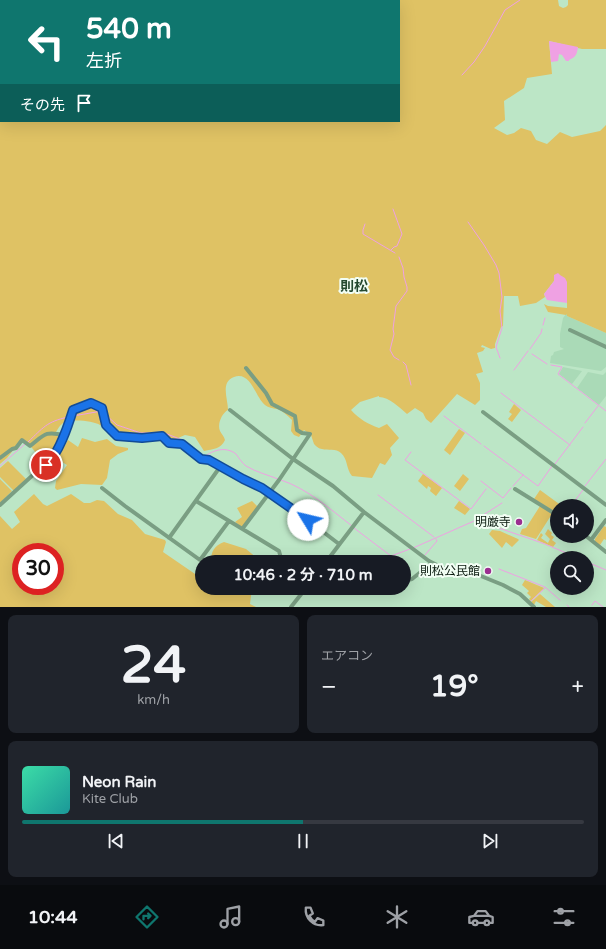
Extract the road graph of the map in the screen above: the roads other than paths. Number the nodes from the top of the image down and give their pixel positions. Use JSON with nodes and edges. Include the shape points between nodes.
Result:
{"nodes":[{"id":1,"x":570,"y":330,"type":"dead end"},
{"id":2,"x":606,"y":346,"type":"edge"},
{"id":3,"x":246,"y":368,"type":"dead end"},
{"id":4,"x":230,"y":410,"type":"dead end"},
{"id":5,"x":483,"y":412,"type":"dead end"},
{"id":6,"x":64,"y":435,"type":"junction"},
{"id":7,"x":0,"y":458,"type":"edge"},
{"id":8,"x":293,"y":458,"type":"junction"},
{"id":9,"x":220,"y":467,"type":"junction"},
{"id":10,"x":102,"y":488,"type":"dead end"},
{"id":11,"x":515,"y":489,"type":"dead end"},
{"id":12,"x":269,"y":493,"type":"junction"},
{"id":13,"x":196,"y":501,"type":"junction"},
{"id":14,"x":0,"y":505,"type":"edge"},
{"id":15,"x":606,"y":505,"type":"edge"},
{"id":16,"x":550,"y":511,"type":"edge"},
{"id":17,"x":364,"y":512,"type":"junction"},
{"id":18,"x":606,"y":520,"type":"edge"},
{"id":19,"x":229,"y":522,"type":"junction"},
{"id":20,"x":242,"y":528,"type":"junction"},
{"id":21,"x":594,"y":536,"type":"edge"},
{"id":22,"x":169,"y":538,"type":"junction"},
{"id":23,"x":594,"y":542,"type":"edge"},
{"id":24,"x":339,"y":544,"type":"junction"},
{"id":25,"x":606,"y":552,"type":"edge"},
{"id":26,"x":280,"y":555,"type":"edge"},
{"id":27,"x":331,"y":555,"type":"edge"},
{"id":28,"x":432,"y":563,"type":"junction"},
{"id":29,"x":411,"y":579,"type":"edge"},
{"id":30,"x":300,"y":595,"type":"edge"},
{"id":31,"x":291,"y":607,"type":"edge"},
{"id":32,"x":534,"y":607,"type":"edge"}],
"edges":[{"from":1,"to":2,"type":"street"},
{"from":3,"to":8,"type":"street","via":[[272,404],[294,416],[297,430],[310,434]]},
{"from":4,"to":8,"type":"street"},
{"from":5,"to":15,"type":"street"},
{"from":6,"to":7,"type":"street","via":[[49,432],[30,446],[22,440],[16,448]]},
{"from":6,"to":9,"type":"street","via":[[73,410],[91,403],[102,408],[106,425],[117,436],[162,436],[169,443],[182,444],[201,459],[209,460]]},
{"from":6,"to":14,"type":"street","via":[[52,460]]},
{"from":8,"to":12,"type":"street"},
{"from":8,"to":17,"type":"street"},
{"from":9,"to":12,"type":"street"},
{"from":9,"to":13,"type":"street"},
{"from":10,"to":22,"type":"street"},
{"from":11,"to":16,"type":"street"},
{"from":12,"to":20,"type":"street"},
{"from":12,"to":24,"type":"street"},
{"from":13,"to":19,"type":"street"},
{"from":13,"to":22,"type":"street"},
{"from":17,"to":24,"type":"street"},
{"from":17,"to":28,"type":"street"},
{"from":18,"to":21,"type":"street"},
{"from":19,"to":20,"type":"street"},
{"from":19,"to":22,"type":"street","via":[[200,560]]},
{"from":20,"to":26,"type":"street","via":[[279,551]]},
{"from":23,"to":25,"type":"street"},
{"from":24,"to":27,"type":"street"},
{"from":28,"to":29,"type":"street"},
{"from":28,"to":32,"type":"street","via":[[443,568],[476,574],[502,585],[520,594]]},
{"from":30,"to":31,"type":"street"}]}
